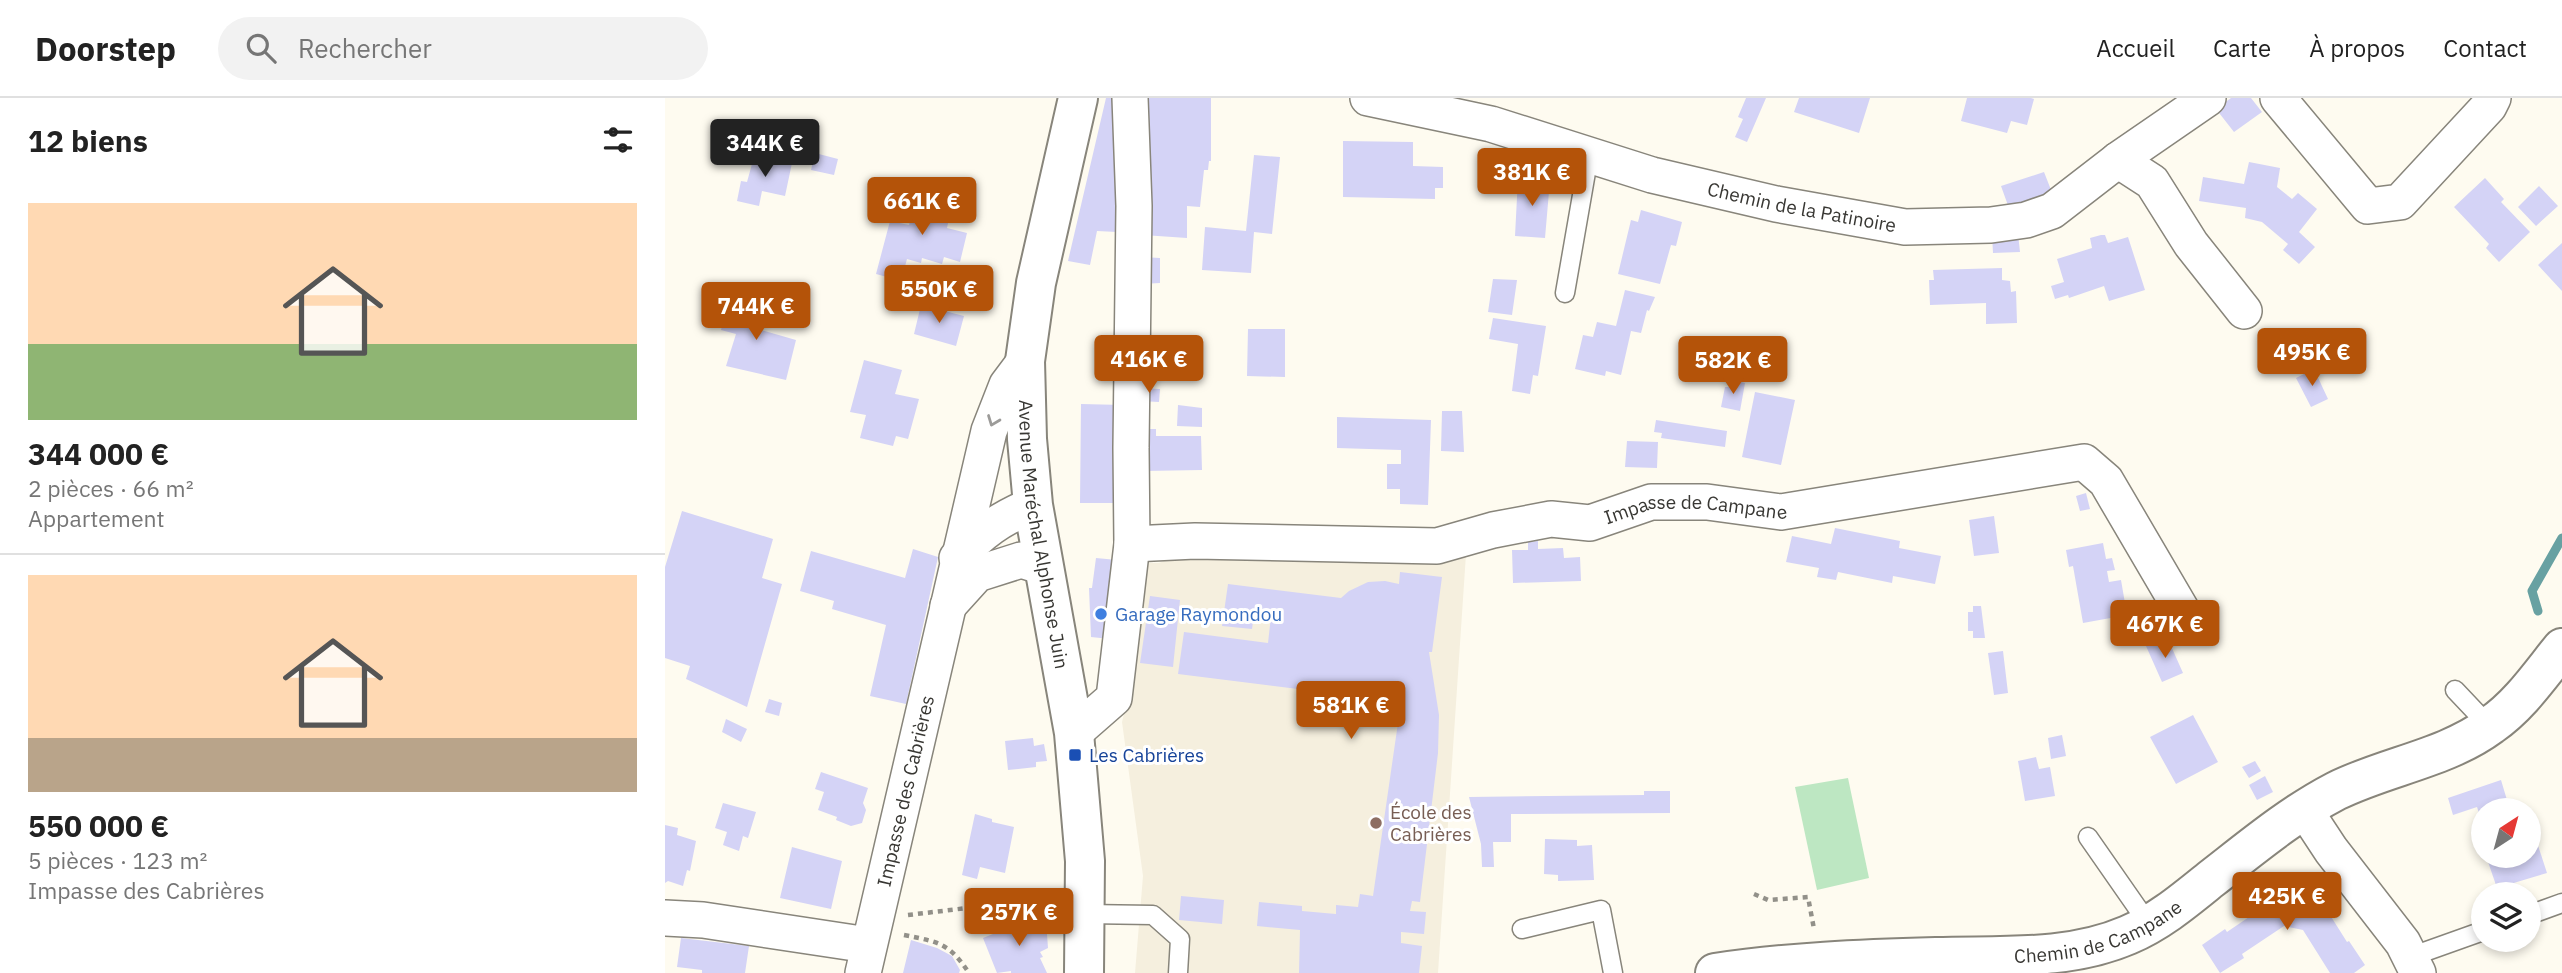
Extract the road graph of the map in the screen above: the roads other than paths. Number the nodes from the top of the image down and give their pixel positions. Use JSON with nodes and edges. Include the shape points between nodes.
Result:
{"nodes":[{"id":1,"x":1078,"y":98,"type":"edge"},
{"id":2,"x":1130,"y":98,"type":"edge"},
{"id":3,"x":1368,"y":98,"type":"edge"},
{"id":4,"x":2208,"y":98,"type":"edge"},
{"id":5,"x":2278,"y":98,"type":"edge"},
{"id":6,"x":2493,"y":98,"type":"edge"},
{"id":7,"x":1491,"y":111,"type":"edge"},
{"id":8,"x":1589,"y":155,"type":"junction"},
{"id":9,"x":2118,"y":160,"type":"junction"},
{"id":10,"x":1565,"y":293,"type":"dead end"},
{"id":11,"x":2244,"y":311,"type":"dead end"},
{"id":12,"x":1025,"y":361,"type":"junction"},
{"id":13,"x":1033,"y":505,"type":"junction"},
{"id":14,"x":1132,"y":544,"type":"junction"},
{"id":15,"x":957,"y":558,"type":"junction"},
{"id":16,"x":1044,"y":567,"type":"junction"},
{"id":17,"x":946,"y":609,"type":"junction"},
{"id":18,"x":2182,"y":609,"type":"dead end"},
{"id":19,"x":2562,"y":648,"type":"edge"},
{"id":20,"x":2455,"y":690,"type":"dead end"},
{"id":21,"x":2490,"y":727,"type":"junction"},
{"id":22,"x":1074,"y":733,"type":"junction"},
{"id":23,"x":2304,"y":809,"type":"junction"},
{"id":24,"x":2088,"y":837,"type":"dead end"},
{"id":25,"x":2562,"y":903,"type":"edge"},
{"id":26,"x":1085,"y":904,"type":"junction"},
{"id":27,"x":2541,"y":911,"type":"edge"},
{"id":28,"x":665,"y":918,"type":"edge"},
{"id":29,"x":2150,"y":926,"type":"junction"},
{"id":30,"x":1522,"y":929,"type":"dead end"},
{"id":31,"x":2471,"y":937,"type":"edge"},
{"id":32,"x":870,"y":941,"type":"edge"},
{"id":33,"x":2414,"y":965,"type":"edge"},
{"id":34,"x":1084,"y":973,"type":"edge"},
{"id":35,"x":1178,"y":973,"type":"edge"},
{"id":36,"x":1613,"y":973,"type":"edge"},
{"id":37,"x":1714,"y":973,"type":"edge"}],
"edges":[{"from":1,"to":12,"type":"main road","name":"Avenue Maréchal Alphonse Juin","via":[[1036,283]]},
{"from":2,"to":14,"type":"street","via":[[1134,206]]},
{"from":3,"to":7,"type":"street","name":"Chemin de la Patinoire"},
{"from":4,"to":9,"type":"street","name":"Chemin de la Patinoire"},
{"from":5,"to":6,"type":"street","via":[[2368,206],[2400,202]]},
{"from":7,"to":8,"type":"street","name":"Chemin de la Patinoire"},
{"from":8,"to":9,"type":"street","name":"Chemin de la Patinoire","via":[[1776,204],[1905,227],[2026,220],[2052,211]]},
{"from":8,"to":10,"type":"lane"},
{"from":9,"to":11,"type":"street","via":[[2152,183],[2191,244]]},
{"from":12,"to":13,"type":"main road","name":"Avenue Maréchal Alphonse Juin"},
{"from":12,"to":15,"type":"street","name":"Impasse des Cabrières","one_way":true,"via":[[1007,384],[989,431]]},
{"from":13,"to":15,"type":"street","via":[[982,532]]},
{"from":13,"to":16,"type":"main road","name":"Avenue Maréchal Alphonse Juin"},
{"from":14,"to":18,"type":"street","name":"Impasse de Campane","via":[[1437,546],[1551,519],[1593,523],[1651,502],[1707,502],[1781,512],[2084,462],[2106,481]]},
{"from":14,"to":22,"type":"street","via":[[1114,698]]},
{"from":15,"to":17,"type":"street","name":"Impasse des Cabrières"},
{"from":16,"to":17,"type":"street","name":"Impasse des Cabrières","via":[[1021,560],[977,574]]},
{"from":16,"to":22,"type":"main road","name":"Avenue Maréchal Alphonse Juin"},
{"from":17,"to":32,"type":"street","name":"Impasse des Cabrières"},
{"from":19,"to":21,"type":"main road","name":"Chemin de Campane","via":[[2526,693]]},
{"from":20,"to":21,"type":"lane"},
{"from":21,"to":23,"type":"main road","name":"Chemin de Campane"},
{"from":22,"to":26,"type":"main road","name":"Avenue Maréchal Alphonse Juin"},
{"from":23,"to":29,"type":"main road","name":"Chemin de Campane"},
{"from":23,"to":33,"type":"street","via":[[2403,943]]},
{"from":24,"to":29,"type":"lane"},
{"from":25,"to":27,"type":"lane"},
{"from":26,"to":34,"type":"main road","name":"Avenue Maréchal Alphonse Juin"},
{"from":26,"to":35,"type":"lane","via":[[1153,915],[1180,939]]},
{"from":28,"to":32,"type":"street"},
{"from":29,"to":37,"type":"main road","name":"Chemin de Campane","via":[[2073,951],[1891,958]]},
{"from":30,"to":36,"type":"lane","via":[[1601,910]]},
{"from":31,"to":33,"type":"lane"}]}
